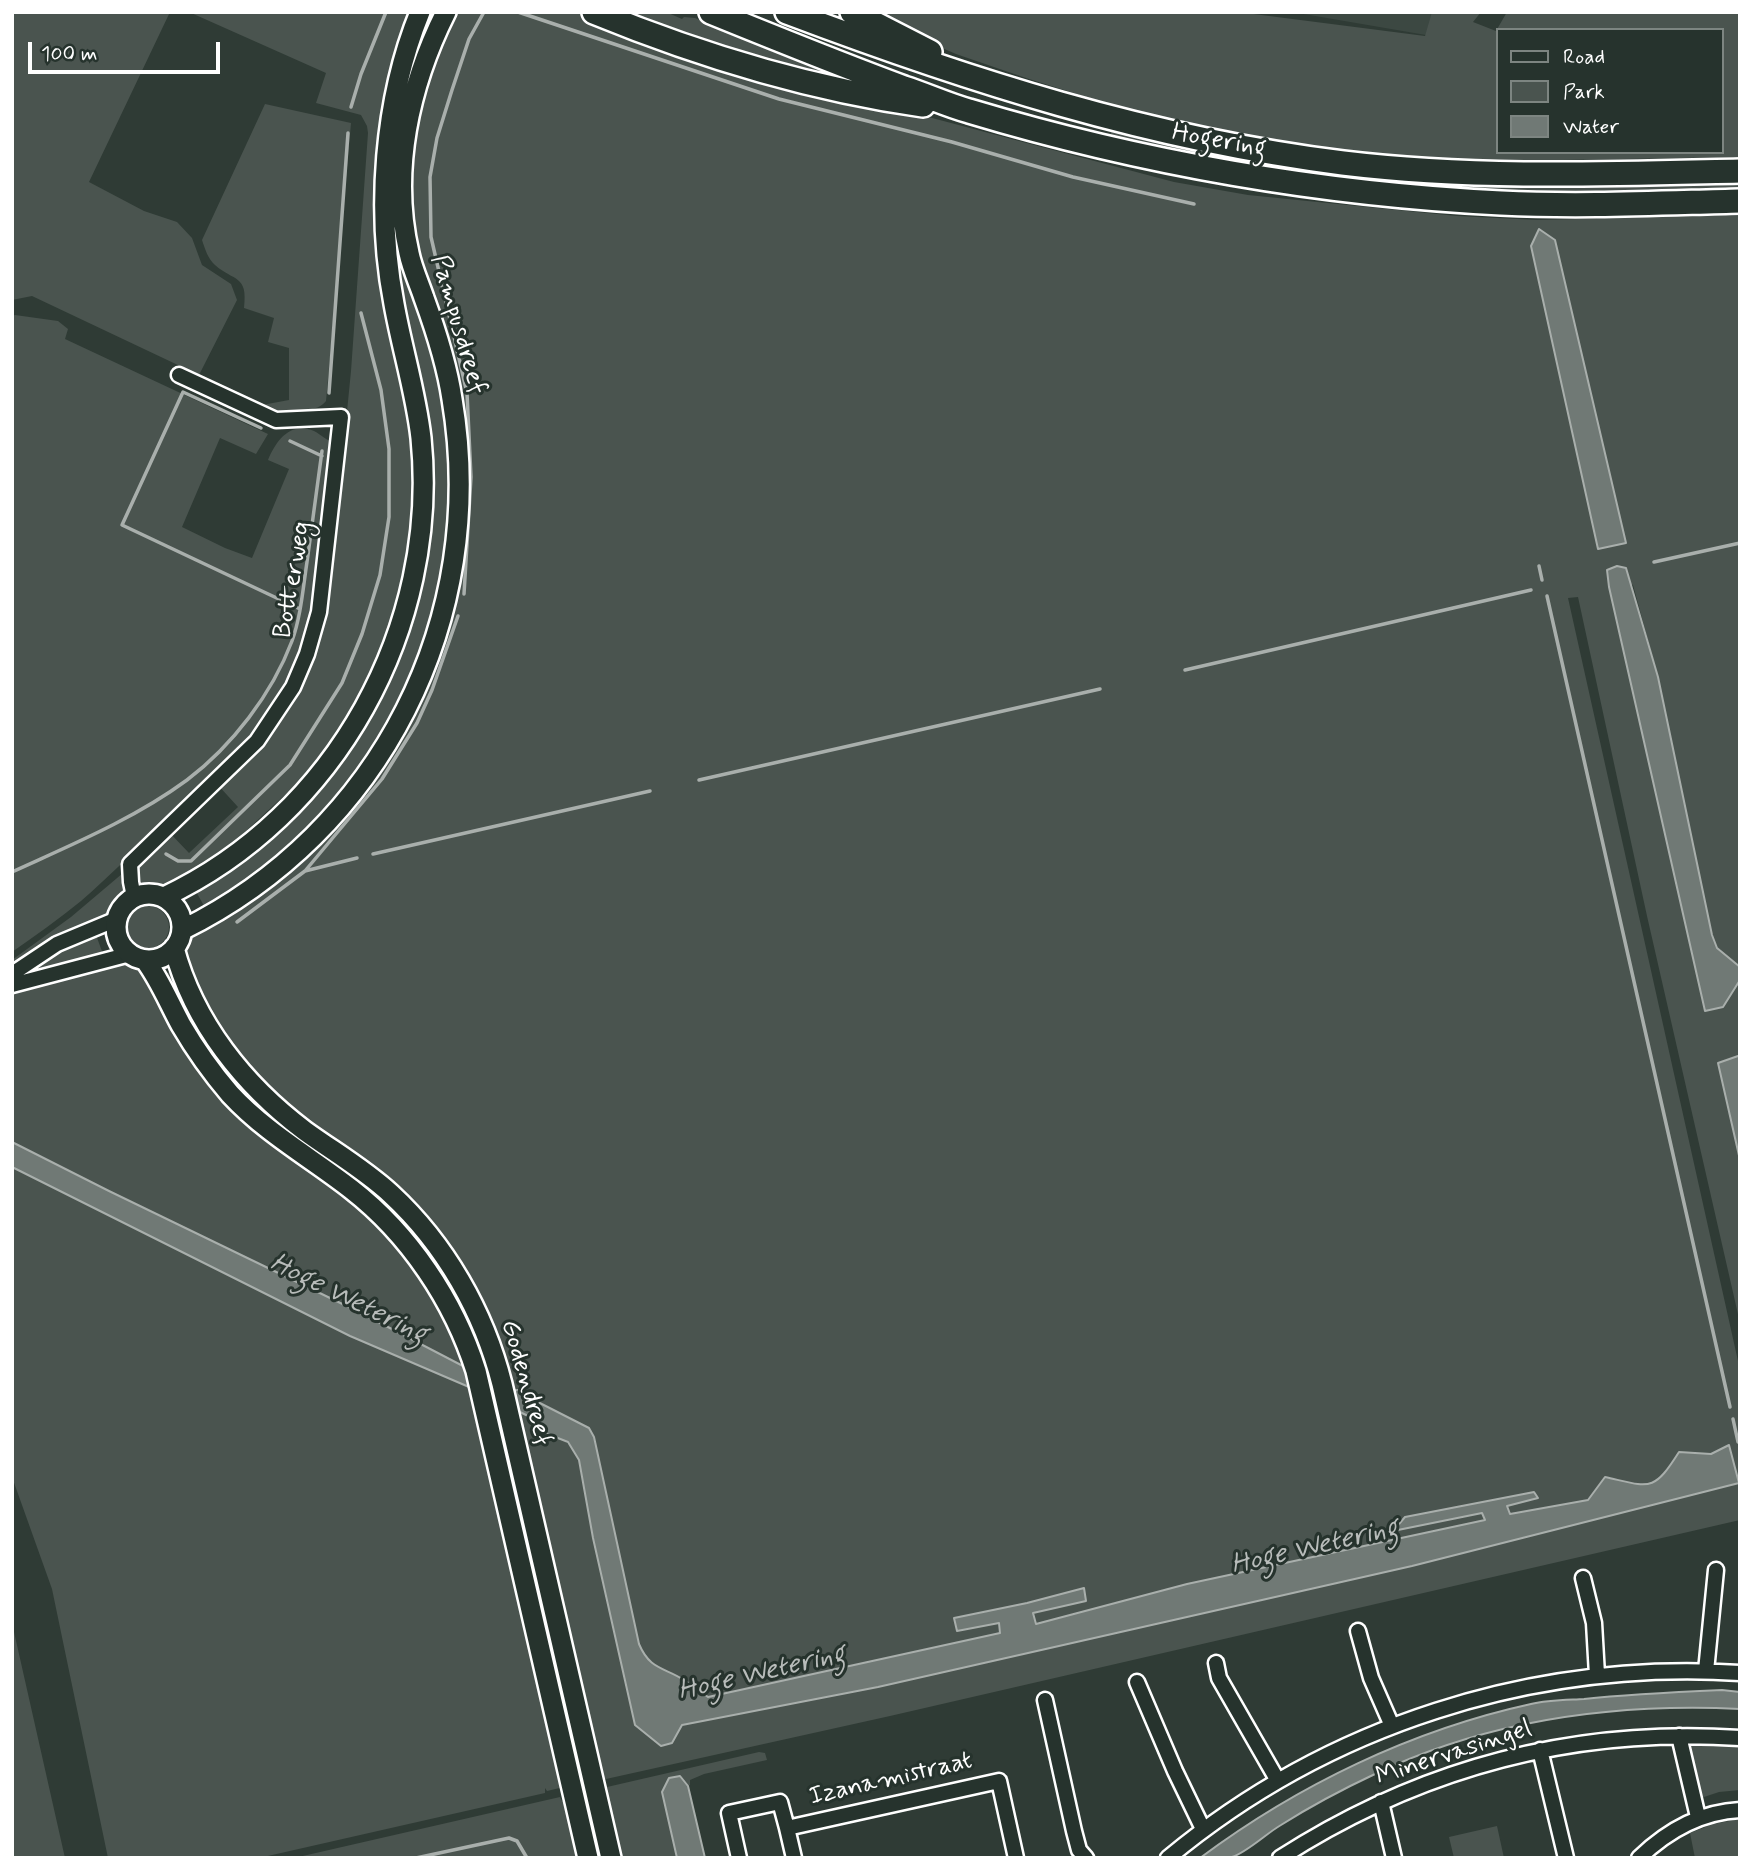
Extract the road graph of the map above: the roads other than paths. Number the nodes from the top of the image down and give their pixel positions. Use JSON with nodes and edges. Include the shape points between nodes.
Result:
{"nodes":[{"id":1,"x":419,"y":12,"type":"edge"},
{"id":2,"x":446,"y":12,"type":"edge"},
{"id":3,"x":594,"y":12,"type":"edge"},
{"id":4,"x":711,"y":12,"type":"edge"},
{"id":5,"x":787,"y":12,"type":"edge"},
{"id":6,"x":852,"y":12,"type":"edge"},
{"id":7,"x":985,"y":82,"type":"junction"},
{"id":8,"x":967,"y":111,"type":"junction"},
{"id":9,"x":1740,"y":171,"type":"edge"},
{"id":10,"x":1740,"y":201,"type":"edge"},
{"id":11,"x":179,"y":375,"type":"dead end"},
{"id":12,"x":134,"y":897,"type":"junction"},
{"id":13,"x":164,"y":897,"type":"junction"},
{"id":14,"x":117,"y":919,"type":"junction"},
{"id":15,"x":178,"y":939,"type":"junction"},
{"id":16,"x":138,"y":957,"type":"junction"},
{"id":17,"x":12,"y":974,"type":"edge"},
{"id":18,"x":12,"y":985,"type":"edge"},
{"id":19,"x":1716,"y":1570,"type":"dead end"},
{"id":20,"x":1583,"y":1578,"type":"dead end"},
{"id":21,"x":1358,"y":1631,"type":"dead end"},
{"id":22,"x":1216,"y":1662,"type":"dead end"},
{"id":23,"x":1706,"y":1671,"type":"junction"},
{"id":24,"x":1740,"y":1673,"type":"edge"},
{"id":25,"x":1597,"y":1675,"type":"junction"},
{"id":26,"x":1137,"y":1682,"type":"dead end"},
{"id":27,"x":1045,"y":1700,"type":"dead end"},
{"id":28,"x":1392,"y":1726,"type":"junction"},
{"id":29,"x":1679,"y":1736,"type":"junction"},
{"id":30,"x":1740,"y":1738,"type":"edge"},
{"id":31,"x":1540,"y":1750,"type":"junction"},
{"id":32,"x":1278,"y":1781,"type":"junction"},
{"id":33,"x":1381,"y":1801,"type":"junction"},
{"id":34,"x":1740,"y":1810,"type":"edge"},
{"id":35,"x":1698,"y":1817,"type":"junction"},
{"id":36,"x":787,"y":1828,"type":"junction"},
{"id":37,"x":1203,"y":1829,"type":"junction"},
{"id":38,"x":588,"y":1858,"type":"edge"},
{"id":39,"x":611,"y":1858,"type":"edge"},
{"id":40,"x":739,"y":1858,"type":"edge"},
{"id":41,"x":794,"y":1858,"type":"edge"},
{"id":42,"x":1016,"y":1858,"type":"edge"},
{"id":43,"x":1086,"y":1858,"type":"edge"},
{"id":44,"x":1168,"y":1858,"type":"edge"},
{"id":45,"x":1280,"y":1858,"type":"edge"},
{"id":46,"x":1394,"y":1858,"type":"edge"},
{"id":47,"x":1566,"y":1858,"type":"edge"},
{"id":48,"x":1639,"y":1858,"type":"edge"}],
"edges":[{"from":1,"to":13,"type":"main road","name":"Pampusdreef","via":[[394,105],[386,181],[388,267],[417,409],[423,478],[418,554],[409,597],[369,700],[328,765],[255,840],[191,885]]},
{"from":2,"to":15,"type":"main road","name":"Pampusdreef","via":[[411,105],[401,181],[409,255],[447,373],[457,435],[457,539],[446,602],[415,691],[357,788],[292,857],[251,891]]},
{"from":3,"to":8,"type":"highway","via":[[765,72],[875,98]]},
{"from":4,"to":8,"type":"highway","name":"Hogering"},
{"from":5,"to":7,"type":"highway","name":"Hogering"},
{"from":6,"to":7,"type":"highway"},
{"from":7,"to":9,"type":"highway","name":"Hogering","via":[[1148,128],[1343,163],[1452,172]]},
{"from":8,"to":10,"type":"highway","name":"Hogering","via":[[1158,160],[1383,195],[1504,204]]},
{"from":11,"to":12,"type":"street","name":"Botterweg","via":[[276,420],[341,418],[320,603],[293,687],[257,741],[131,864]]},
{"from":12,"to":13,"type":"main road"},
{"from":12,"to":14,"type":"main road"},
{"from":13,"to":15,"type":"main road","via":[[181,917]]},
{"from":14,"to":16,"type":"main road","via":[[118,939]]},
{"from":14,"to":17,"type":"street","via":[[57,943]]},
{"from":15,"to":16,"type":"main road","via":[[156,959]]},
{"from":15,"to":39,"type":"main road","name":"Godendreef","via":[[181,975],[200,1014],[247,1079],[285,1115],[369,1174],[408,1210],[452,1267],[482,1321],[496,1358]]},
{"from":16,"to":18,"type":"street"},
{"from":16,"to":38,"type":"main road","name":"Godendreef","via":[[154,972],[192,1044],[230,1094],[273,1135],[375,1209],[412,1250],[457,1322],[476,1371]]},
{"from":19,"to":23,"type":"street"},
{"from":20,"to":25,"type":"street","via":[[1594,1623]]},
{"from":21,"to":28,"type":"street","via":[[1371,1678]]},
{"from":22,"to":32,"type":"street","via":[[1219,1678]]},
{"from":23,"to":24,"type":"street"},
{"from":23,"to":25,"type":"street"},
{"from":25,"to":28,"type":"street","via":[[1475,1698]]},
{"from":26,"to":37,"type":"street"},
{"from":27,"to":43,"type":"street","via":[[1079,1850]]},
{"from":28,"to":32,"type":"street"},
{"from":29,"to":30,"type":"street","name":"Minervasingel"},
{"from":29,"to":31,"type":"street","name":"Minervasingel"},
{"from":29,"to":35,"type":"street"},
{"from":31,"to":33,"type":"street","name":"Minervasingel"},
{"from":31,"to":47,"type":"street"},
{"from":32,"to":37,"type":"street"},
{"from":33,"to":45,"type":"street","name":"Minervasingel"},
{"from":33,"to":46,"type":"street"},
{"from":34,"to":35,"type":"street"},
{"from":35,"to":48,"type":"street"},
{"from":36,"to":40,"type":"street","via":[[780,1802],[729,1813]]},
{"from":36,"to":41,"type":"street","name":"Izanamistraat"},
{"from":36,"to":42,"type":"street","name":"Izanamistraat","via":[[999,1781]]},
{"from":37,"to":44,"type":"street"}]}
